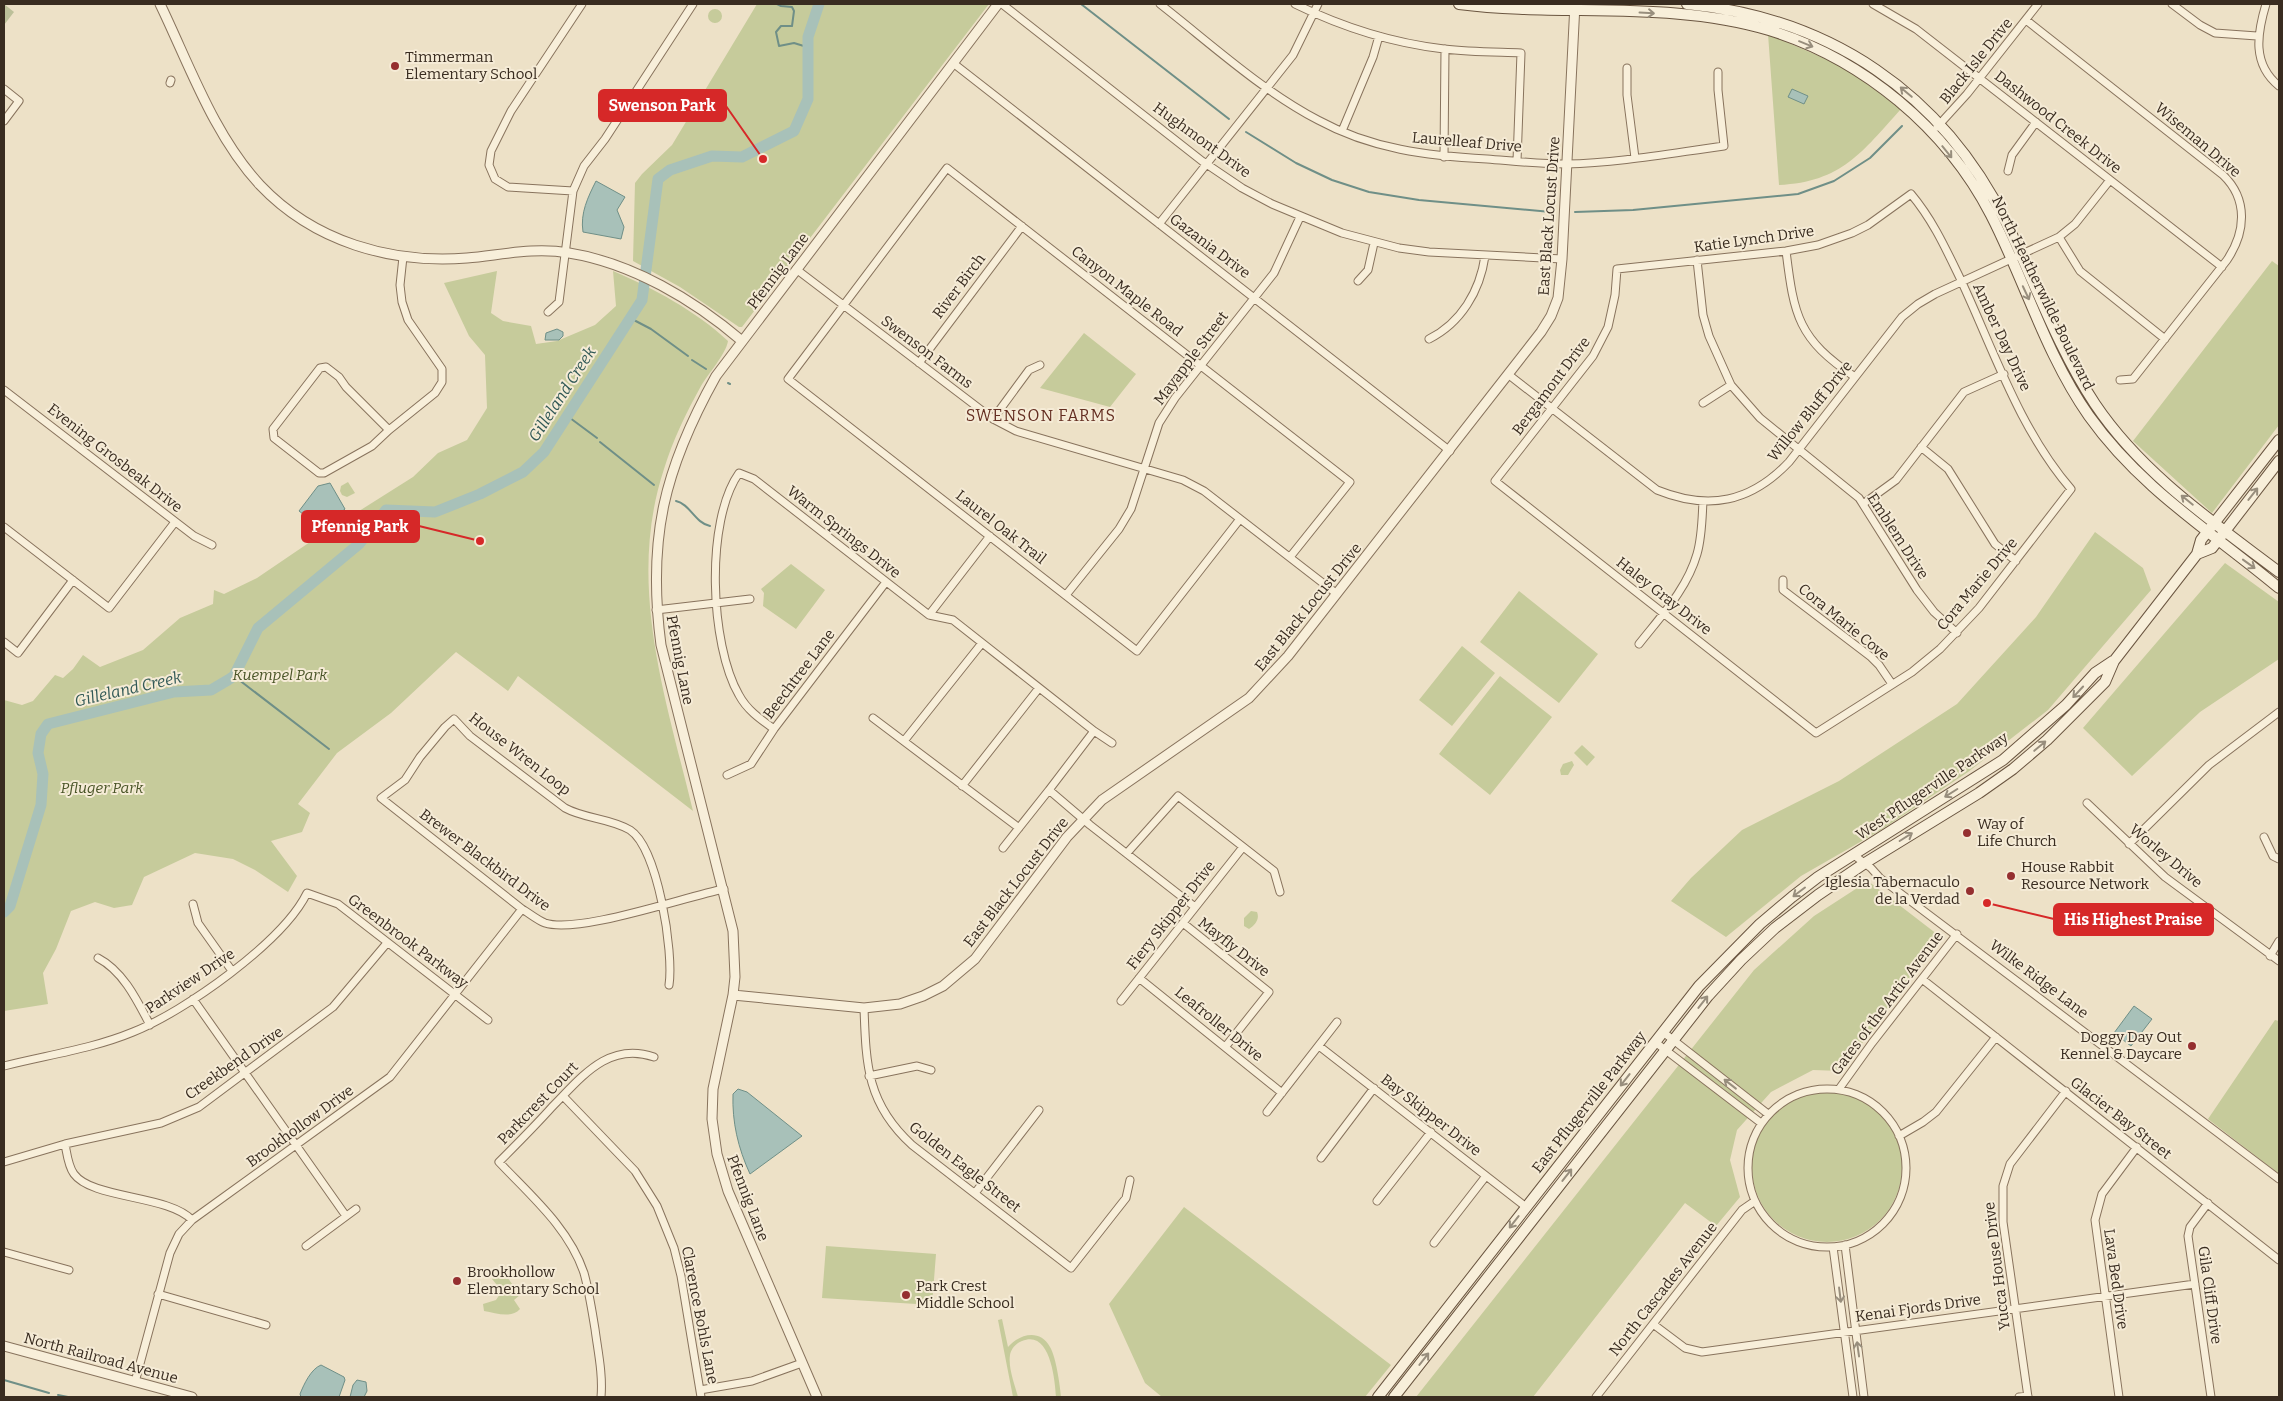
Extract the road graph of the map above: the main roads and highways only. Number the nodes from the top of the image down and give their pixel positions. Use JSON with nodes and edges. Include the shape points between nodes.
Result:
{"nodes":[{"id":1,"x":1459,"y":4,"type":"edge"},
{"id":2,"x":1687,"y":4,"type":"edge"},
{"id":3,"x":1575,"y":7,"type":"edge"},
{"id":4,"x":2279,"y":440,"type":"edge"},
{"id":5,"x":2279,"y":461,"type":"edge"},
{"id":6,"x":2162,"y":480,"type":"junction"},
{"id":7,"x":2144,"y":481,"type":"junction"},
{"id":8,"x":2214,"y":523,"type":"junction"},
{"id":9,"x":2224,"y":531,"type":"junction"},
{"id":10,"x":2207,"y":532,"type":"junction"},
{"id":11,"x":2218,"y":540,"type":"junction"},
{"id":12,"x":2198,"y":554,"type":"junction"},
{"id":13,"x":2279,"y":572,"type":"edge"},
{"id":14,"x":2279,"y":588,"type":"edge"},
{"id":15,"x":2114,"y":660,"type":"junction"},
{"id":16,"x":1855,"y":856,"type":"joint"},
{"id":17,"x":1865,"y":863,"type":"joint"},
{"id":18,"x":1378,"y":1397,"type":"edge"},
{"id":19,"x":1394,"y":1397,"type":"edge"}],
"edges":[{"from":1,"to":3,"type":"main road","name":"North Heatherwilde Boulevard"},
{"from":6,"to":2,"type":"main road","name":"North Heatherwilde Boulevard","one_way":true,"via":[[2111,427],[2082,384],[1997,204],[1979,174],[1940,125],[1893,81],[1814,34],[1748,13]]},
{"from":3,"to":7,"type":"main road","name":"North Heatherwilde Boulevard","one_way":true,"via":[[1706,17],[1772,31],[1810,45],[1901,102],[1931,132],[1981,198],[2072,390],[2102,434]]},
{"from":4,"to":8,"type":"main road","name":"West Pflugerville Parkway"},
{"from":9,"to":5,"type":"main road","name":"West Pflugerville Parkway","one_way":true},
{"from":6,"to":7,"type":"main road","via":[[2147,478]]},
{"from":8,"to":6,"type":"main road","name":"North Heatherwilde Boulevard","one_way":true},
{"from":7,"to":10,"type":"main road","name":"North Heatherwilde Boulevard"},
{"from":8,"to":9,"type":"main road","name":"North Heatherwilde Boulevard"},
{"from":8,"to":10,"type":"main road","name":"West Pflugerville Parkway"},
{"from":9,"to":11,"type":"main road","name":"West Pflugerville Parkway"},
{"from":9,"to":13,"type":"main road","name":"North Heatherwilde Boulevard"},
{"from":10,"to":11,"type":"main road","name":"North Heatherwilde Boulevard"},
{"from":10,"to":12,"type":"main road","name":"West Pflugerville Parkway","via":[[2201,540]]},
{"from":11,"to":12,"type":"main road","name":"West Pflugerville Parkway","via":[[2212,548]]},
{"from":11,"to":14,"type":"main road","name":"North Heatherwilde Boulevard","one_way":true},
{"from":12,"to":15,"type":"main road","name":"West Pflugerville Parkway"},
{"from":15,"to":16,"type":"main road","name":"West Pflugerville Parkway","one_way":true,"via":[[2095,673],[2066,705],[2002,760]]},
{"from":17,"to":15,"type":"main road","name":"West Pflugerville Parkway","one_way":true,"via":[[2013,769],[2105,682]]},
{"from":16,"to":18,"type":"main road","name":"East Pflugerville Parkway","one_way":true,"via":[[1818,877],[1760,924],[1699,986]]},
{"from":19,"to":17,"type":"main road","name":"East Pflugerville Parkway","one_way":true,"via":[[1708,996],[1775,928]]}]}
